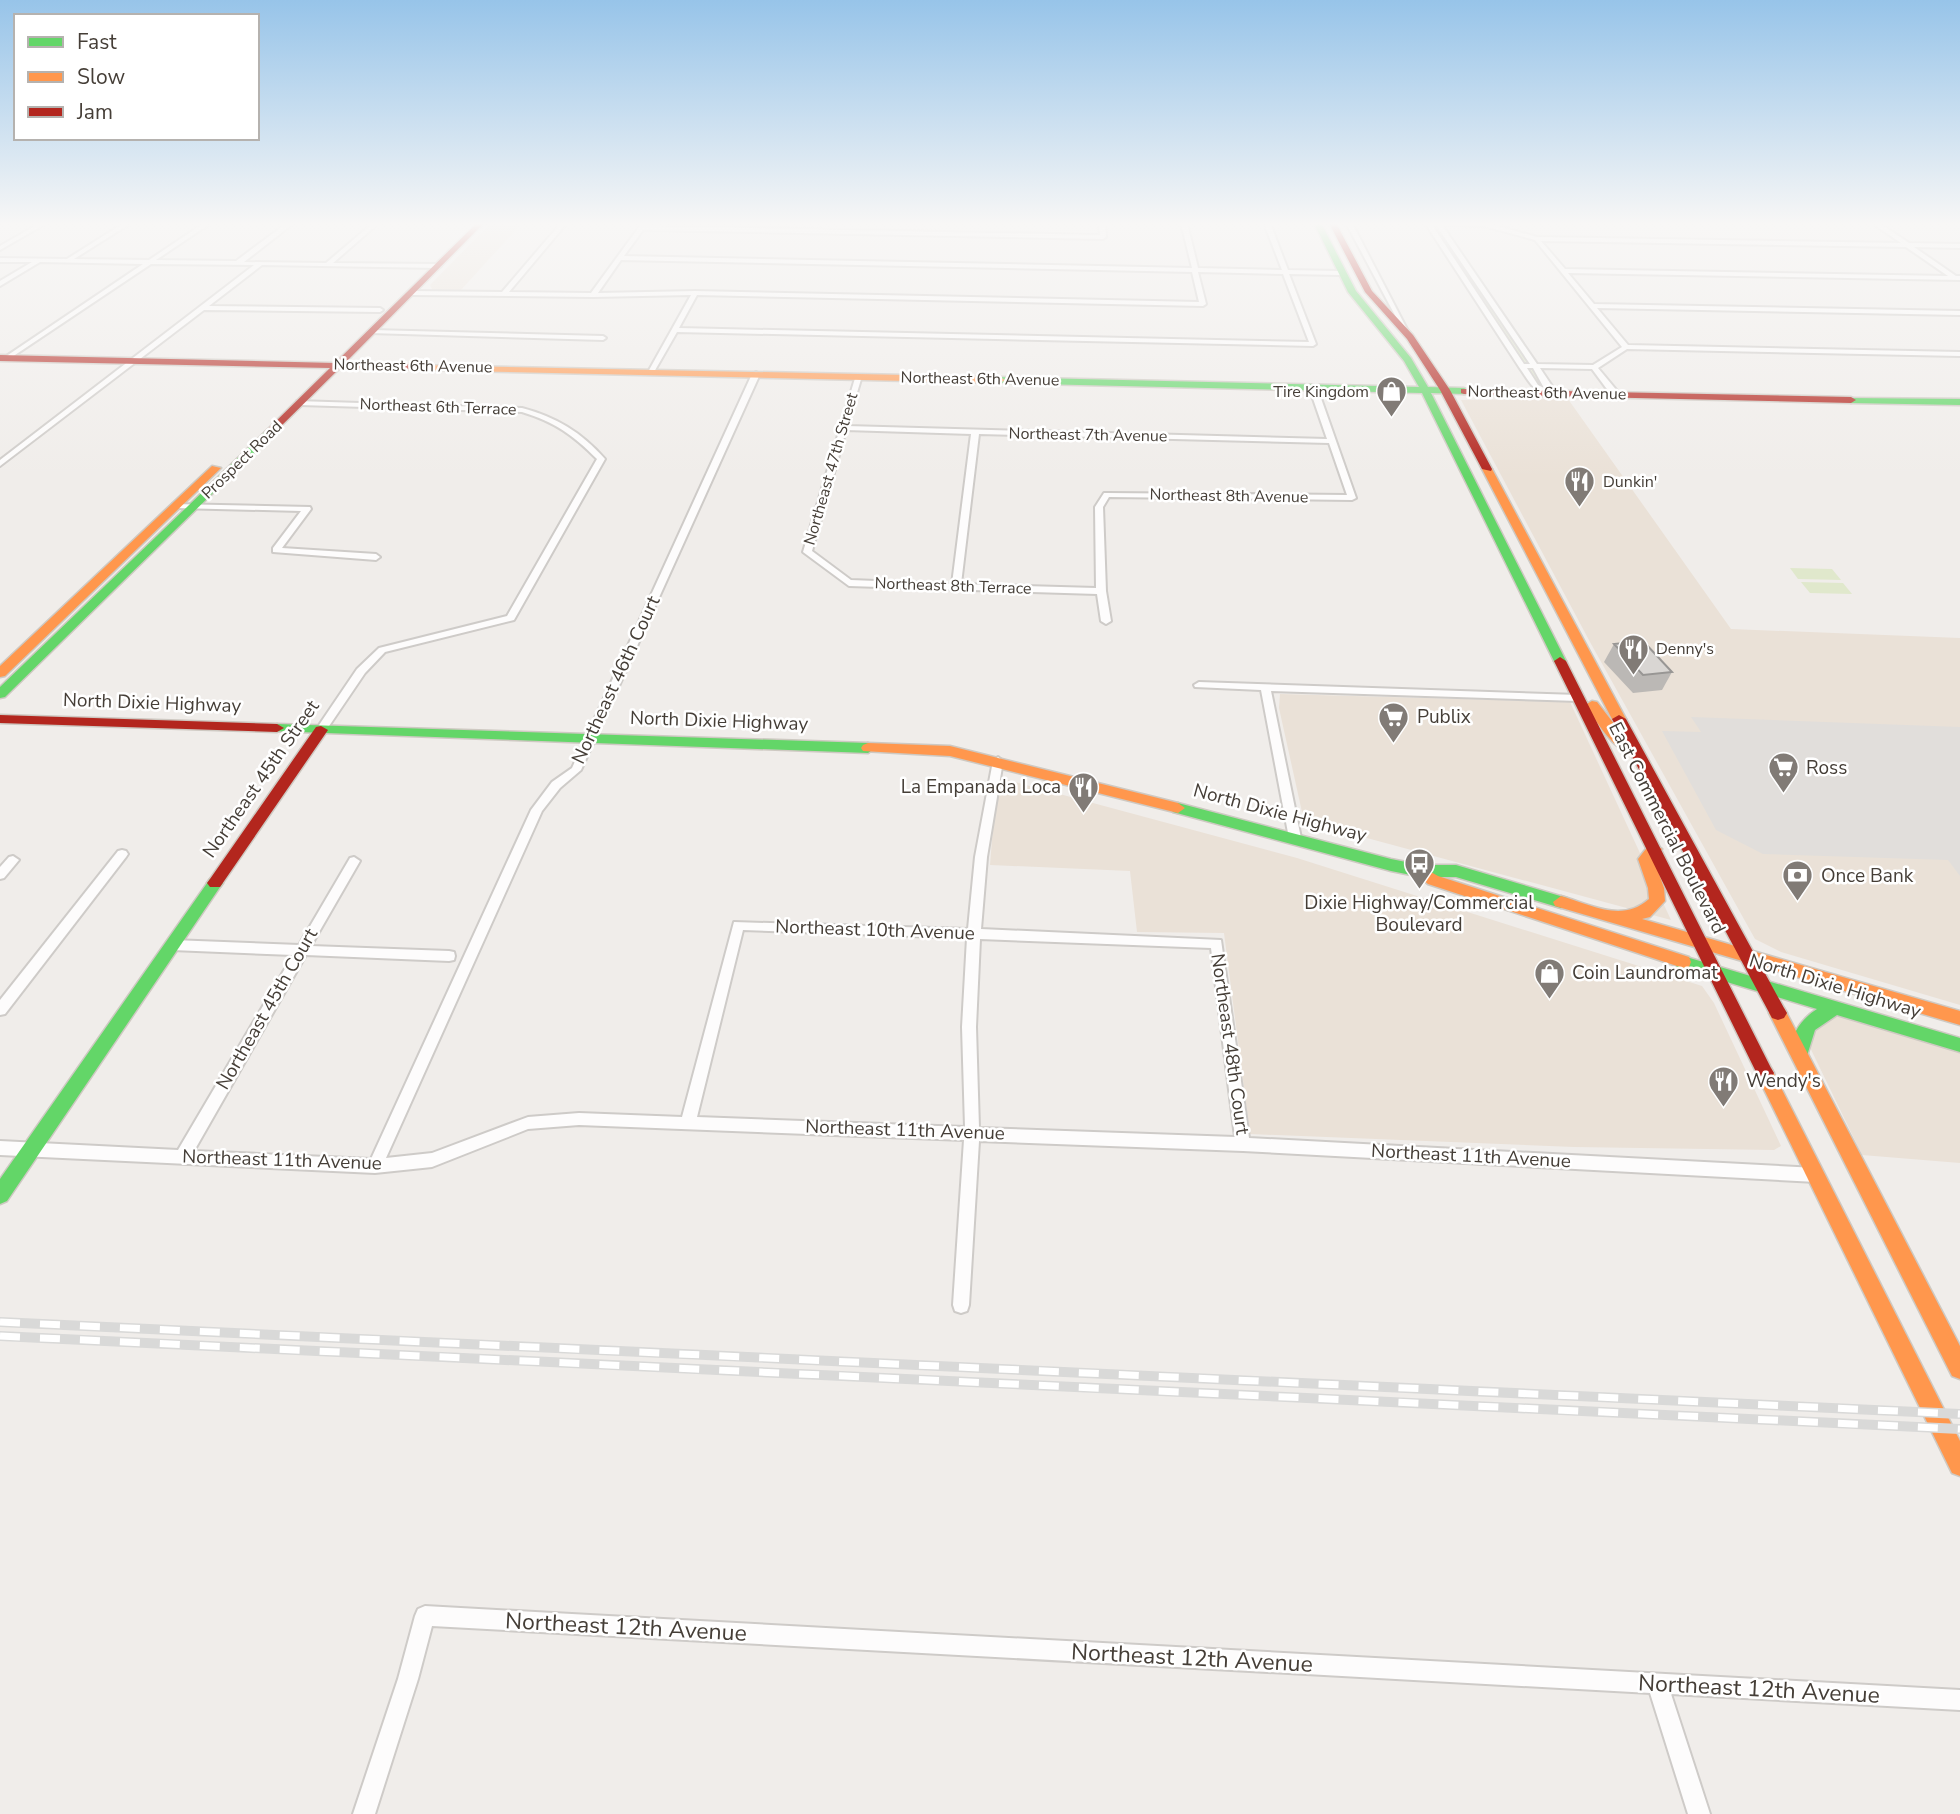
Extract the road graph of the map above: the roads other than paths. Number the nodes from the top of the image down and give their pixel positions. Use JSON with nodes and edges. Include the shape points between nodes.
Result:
{"nodes":[{"id":1,"x":80,"y":308,"type":"edge"},
{"id":2,"x":203,"y":308,"type":"edge"},
{"id":3,"x":242,"y":308,"type":"edge"},
{"id":4,"x":383,"y":308,"type":"edge"},
{"id":5,"x":396,"y":308,"type":"edge"},
{"id":6,"x":687,"y":308,"type":"edge"},
{"id":7,"x":1299,"y":308,"type":"edge"},
{"id":8,"x":1365,"y":308,"type":"edge"},
{"id":9,"x":1383,"y":308,"type":"edge"},
{"id":10,"x":1394,"y":308,"type":"edge"},
{"id":11,"x":1482,"y":308,"type":"edge"},
{"id":12,"x":1495,"y":308,"type":"edge"},
{"id":13,"x":1593,"y":308,"type":"edge"},
{"id":14,"x":1679,"y":308,"type":"edge"},
{"id":15,"x":380,"y":310,"type":"junction"},
{"id":16,"x":1960,"y":313,"type":"edge"},
{"id":17,"x":676,"y":330,"type":"junction"},
{"id":18,"x":372,"y":332,"type":"junction"},
{"id":19,"x":603,"y":338,"type":"dead end"},
{"id":20,"x":1410,"y":338,"type":"junction"},
{"id":21,"x":1626,"y":347,"type":"junction"},
{"id":22,"x":1960,"y":354,"type":"edge"},
{"id":23,"x":3,"y":358,"type":"edge"},
{"id":24,"x":138,"y":360,"type":"junction"},
{"id":25,"x":333,"y":364,"type":"junction"},
{"id":26,"x":1521,"y":366,"type":"junction"},
{"id":27,"x":1534,"y":366,"type":"junction"},
{"id":28,"x":1594,"y":367,"type":"junction"},
{"id":29,"x":651,"y":372,"type":"junction"},
{"id":30,"x":756,"y":374,"type":"junction"},
{"id":31,"x":858,"y":376,"type":"junction"},
{"id":32,"x":1313,"y":387,"type":"junction"},
{"id":33,"x":1425,"y":390,"type":"junction"},
{"id":34,"x":1445,"y":390,"type":"junction"},
{"id":35,"x":1546,"y":393,"type":"junction"},
{"id":36,"x":1615,"y":394,"type":"junction"},
{"id":37,"x":1960,"y":402,"type":"edge"},
{"id":38,"x":300,"y":403,"type":"junction"},
{"id":39,"x":845,"y":428,"type":"junction"},
{"id":40,"x":975,"y":432,"type":"junction"},
{"id":41,"x":1330,"y":440,"type":"junction"},
{"id":42,"x":601,"y":459,"type":"joint"},
{"id":43,"x":0,"y":464,"type":"edge"},
{"id":44,"x":1468,"y":475,"type":"junction"},
{"id":45,"x":176,"y":506,"type":"junction"},
{"id":46,"x":194,"y":506,"type":"junction"},
{"id":47,"x":307,"y":509,"type":"joint"},
{"id":48,"x":1502,"y":543,"type":"junction"},
{"id":49,"x":1527,"y":543,"type":"junction"},
{"id":50,"x":376,"y":557,"type":"dead end"},
{"id":51,"x":813,"y":559,"type":"joint"},
{"id":52,"x":956,"y":586,"type":"junction"},
{"id":53,"x":1101,"y":591,"type":"junction"},
{"id":54,"x":1567,"y":618,"type":"junction"},
{"id":55,"x":1106,"y":621,"type":"dead end"},
{"id":56,"x":1545,"y":630,"type":"junction"},
{"id":57,"x":0,"y":673,"type":"edge"},
{"id":58,"x":1199,"y":685,"type":"dead end"},
{"id":59,"x":1265,"y":687,"type":"junction"},
{"id":60,"x":0,"y":694,"type":"edge"},
{"id":61,"x":1578,"y":698,"type":"junction"},
{"id":62,"x":1611,"y":703,"type":"junction"},
{"id":63,"x":0,"y":719,"type":"edge"},
{"id":64,"x":321,"y":730,"type":"junction"},
{"id":65,"x":591,"y":737,"type":"junction"},
{"id":66,"x":1637,"y":752,"type":"junction"},
{"id":67,"x":998,"y":761,"type":"junction"},
{"id":68,"x":1295,"y":838,"type":"junction"},
{"id":69,"x":1654,"y":849,"type":"junction"},
{"id":70,"x":122,"y":854,"type":"dead end"},
{"id":71,"x":6,"y":860,"type":"edge"},
{"id":72,"x":354,"y":861,"type":"dead end"},
{"id":73,"x":1421,"y":872,"type":"junction"},
{"id":74,"x":0,"y":875,"type":"edge"},
{"id":75,"x":1617,"y":920,"type":"junction"},
{"id":76,"x":974,"y":934,"type":"junction"},
{"id":77,"x":1217,"y":943,"type":"joint"},
{"id":78,"x":1702,"y":944,"type":"junction"},
{"id":79,"x":172,"y":945,"type":"junction"},
{"id":80,"x":302,"y":948,"type":"junction"},
{"id":81,"x":449,"y":956,"type":"dead end"},
{"id":82,"x":1749,"y":959,"type":"junction"},
{"id":83,"x":1716,"y":972,"type":"junction"},
{"id":84,"x":1762,"y":986,"type":"junction"},
{"id":85,"x":1835,"y":1008,"type":"junction"},
{"id":86,"x":0,"y":1010,"type":"edge"},
{"id":87,"x":1960,"y":1018,"type":"edge"},
{"id":88,"x":1960,"y":1045,"type":"edge"},
{"id":89,"x":1800,"y":1059,"type":"junction"},
{"id":90,"x":688,"y":1123,"type":"junction"},
{"id":91,"x":972,"y":1132,"type":"junction"},
{"id":92,"x":1243,"y":1144,"type":"junction"},
{"id":93,"x":0,"y":1148,"type":"edge"},
{"id":94,"x":32,"y":1150,"type":"junction"},
{"id":95,"x":182,"y":1157,"type":"junction"},
{"id":96,"x":375,"y":1166,"type":"junction"},
{"id":97,"x":1816,"y":1175,"type":"junction"},
{"id":98,"x":0,"y":1195,"type":"edge"},
{"id":99,"x":961,"y":1305,"type":"dead end"},
{"id":100,"x":1960,"y":1368,"type":"edge"},
{"id":101,"x":1960,"y":1465,"type":"edge"},
{"id":102,"x":1657,"y":1684,"type":"junction"},
{"id":103,"x":1960,"y":1700,"type":"edge"},
{"id":104,"x":364,"y":1814,"type":"edge"},
{"id":105,"x":1699,"y":1814,"type":"edge"}],
"edges":[{"from":1,"to":23,"type":"street"},
{"from":2,"to":24,"type":"street"},
{"from":3,"to":15,"type":"street"},
{"from":4,"to":15,"type":"main road","name":"Prospect Road"},
{"from":5,"to":18,"type":"main road","name":"Prospect Road"},
{"from":6,"to":17,"type":"street"},
{"from":7,"to":17,"type":"street","via":[[1313,344]]},
{"from":8,"to":33,"type":"main road","name":"East Commercial Boulevard","via":[[1408,360]]},
{"from":9,"to":20,"type":"main road","name":"East Commercial Boulevard"},
{"from":10,"to":20,"type":"street"},
{"from":11,"to":26,"type":"street"},
{"from":12,"to":27,"type":"street"},
{"from":13,"to":21,"type":"street"},
{"from":14,"to":16,"type":"street"},
{"from":15,"to":25,"type":"main road","name":"Prospect Road"},
{"from":17,"to":29,"type":"street"},
{"from":18,"to":19,"type":"street"},
{"from":18,"to":25,"type":"main road","name":"Prospect Road"},
{"from":20,"to":34,"type":"main road","name":"East Commercial Boulevard"},
{"from":21,"to":22,"type":"street"},
{"from":21,"to":28,"type":"street"},
{"from":23,"to":24,"type":"main road","name":"Northeast 6th Avenue"},
{"from":24,"to":25,"type":"main road","name":"Northeast 6th Avenue"},
{"from":24,"to":43,"type":"street"},
{"from":25,"to":29,"type":"main road","name":"Northeast 6th Avenue"},
{"from":25,"to":38,"type":"main road","name":"Prospect Road"},
{"from":25,"to":45,"type":"main road","name":"Prospect Road"},
{"from":26,"to":27,"type":"street"},
{"from":26,"to":35,"type":"street"},
{"from":27,"to":28,"type":"street"},
{"from":27,"to":35,"type":"street","via":[[1548,386]]},
{"from":28,"to":36,"type":"street"},
{"from":29,"to":30,"type":"main road","name":"Northeast 6th Avenue"},
{"from":30,"to":31,"type":"main road","name":"Northeast 6th Avenue"},
{"from":30,"to":65,"type":"street","name":"Northeast 46th Court"},
{"from":31,"to":32,"type":"main road","name":"Northeast 6th Avenue"},
{"from":31,"to":39,"type":"street","name":"Northeast 47th Street"},
{"from":32,"to":33,"type":"main road","name":"Northeast 6th Avenue"},
{"from":32,"to":41,"type":"street"},
{"from":33,"to":34,"type":"main road","name":"Northeast 6th Avenue"},
{"from":33,"to":44,"type":"main road","name":"East Commercial Boulevard"},
{"from":34,"to":35,"type":"main road","name":"Northeast 6th Avenue"},
{"from":34,"to":49,"type":"main road","name":"East Commercial Boulevard"},
{"from":35,"to":36,"type":"main road","name":"Northeast 6th Avenue"},
{"from":36,"to":37,"type":"main road","name":"Northeast 6th Avenue"},
{"from":38,"to":42,"type":"street","name":"Northeast 6th Terrace","via":[[522,410],[552,418],[574,431]]},
{"from":38,"to":46,"type":"main road","name":"Prospect Road"},
{"from":39,"to":40,"type":"street","name":"Northeast 7th Avenue"},
{"from":39,"to":51,"type":"street","name":"Northeast 47th Street","via":[[807,552]]},
{"from":40,"to":41,"type":"street","name":"Northeast 7th Avenue"},
{"from":40,"to":52,"type":"street"},
{"from":41,"to":53,"type":"street","name":"Northeast 8th Avenue","via":[[1352,498],[1107,495],[1099,507]]},
{"from":42,"to":64,"type":"street","name":"Northeast 45th Street","via":[[511,618],[382,650],[361,671]]},
{"from":44,"to":48,"type":"main road","name":"East Commercial Boulevard"},
{"from":44,"to":49,"type":"main road","via":[[1481,485],[1505,531]]},
{"from":45,"to":46,"type":"street"},
{"from":45,"to":57,"type":"main road","name":"Prospect Road"},
{"from":46,"to":47,"type":"street"},
{"from":46,"to":60,"type":"main road","name":"Prospect Road"},
{"from":47,"to":50,"type":"street","via":[[276,550]]},
{"from":48,"to":54,"type":"main road","via":[[1520,555],[1545,603]]},
{"from":48,"to":56,"type":"main road","name":"East Commercial Boulevard"},
{"from":49,"to":54,"type":"main road","name":"East Commercial Boulevard"},
{"from":51,"to":52,"type":"street","name":"Northeast 8th Terrace","via":[[849,583]]},
{"from":52,"to":53,"type":"street","name":"Northeast 8th Terrace"},
{"from":53,"to":55,"type":"street"},
{"from":54,"to":62,"type":"main road","name":"East Commercial Boulevard"},
{"from":56,"to":61,"type":"main road","name":"East Commercial Boulevard"},
{"from":56,"to":62,"type":"main road","via":[[1559,640],[1584,684]]},
{"from":58,"to":59,"type":"street"},
{"from":59,"to":61,"type":"street"},
{"from":59,"to":68,"type":"street"},
{"from":61,"to":66,"type":"main road","via":[[1601,713],[1618,740]]},
{"from":61,"to":69,"type":"main road","name":"East Commercial Boulevard"},
{"from":62,"to":66,"type":"main road","name":"East Commercial Boulevard"},
{"from":63,"to":64,"type":"main road","name":"North Dixie Highway"},
{"from":64,"to":65,"type":"main road","name":"North Dixie Highway"},
{"from":64,"to":79,"type":"main road","name":"Northeast 45th Street"},
{"from":65,"to":67,"type":"main road","name":"North Dixie Highway","via":[[950,751]]},
{"from":65,"to":96,"type":"street","name":"Northeast 46th Court","via":[[576,770],[556,785],[537,810]]},
{"from":66,"to":82,"type":"main road","name":"East Commercial Boulevard"},
{"from":67,"to":68,"type":"main road","name":"North Dixie Highway"},
{"from":67,"to":76,"type":"street","via":[[981,857]]},
{"from":68,"to":73,"type":"main road","name":"North Dixie Highway"},
{"from":69,"to":75,"type":"main road","via":[[1646,859],[1657,901],[1637,917]]},
{"from":69,"to":78,"type":"main road","name":"East Commercial Boulevard"},
{"from":70,"to":86,"type":"street"},
{"from":71,"to":74,"type":"street"},
{"from":72,"to":80,"type":"street","name":"Northeast 45th Court"},
{"from":73,"to":75,"type":"main road","name":"North Dixie Highway","via":[[1456,871]]},
{"from":73,"to":83,"type":"main road","name":"North Dixie Highway","via":[[1433,880]]},
{"from":75,"to":78,"type":"main road","name":"North Dixie Highway"},
{"from":76,"to":77,"type":"street","name":"Northeast 10th Avenue"},
{"from":76,"to":90,"type":"street","name":"Northeast 10th Avenue","via":[[738,925]]},
{"from":76,"to":91,"type":"street","via":[[969,1027]]},
{"from":77,"to":92,"type":"street","name":"Northeast 48th Court"},
{"from":78,"to":82,"type":"main road","name":"North Dixie Highway"},
{"from":78,"to":83,"type":"main road","name":"East Commercial Boulevard"},
{"from":79,"to":80,"type":"street"},
{"from":79,"to":94,"type":"main road","name":"Northeast 45th Street"},
{"from":80,"to":81,"type":"street"},
{"from":80,"to":95,"type":"street","name":"Northeast 45th Court"},
{"from":82,"to":84,"type":"main road","name":"East Commercial Boulevard"},
{"from":82,"to":87,"type":"main road","name":"North Dixie Highway"},
{"from":83,"to":84,"type":"main road","name":"North Dixie Highway"},
{"from":83,"to":97,"type":"main road","name":"East Commercial Boulevard"},
{"from":84,"to":85,"type":"main road","name":"North Dixie Highway"},
{"from":84,"to":89,"type":"main road","name":"East Commercial Boulevard"},
{"from":85,"to":88,"type":"main road","name":"North Dixie Highway"},
{"from":85,"to":89,"type":"main road","via":[[1808,1021],[1800,1032]]},
{"from":89,"to":100,"type":"main road","name":"East Commercial Boulevard"},
{"from":90,"to":91,"type":"street","name":"Northeast 11th Avenue"},
{"from":90,"to":96,"type":"street","name":"Northeast 11th Avenue","via":[[579,1119],[528,1123],[432,1160]]},
{"from":91,"to":92,"type":"street","name":"Northeast 11th Avenue"},
{"from":91,"to":99,"type":"street"},
{"from":92,"to":97,"type":"street","name":"Northeast 11th Avenue"},
{"from":93,"to":94,"type":"street","name":"Northeast 11th Avenue"},
{"from":94,"to":95,"type":"street","name":"Northeast 11th Avenue"},
{"from":94,"to":98,"type":"main road","name":"Northeast 45th Street"},
{"from":95,"to":96,"type":"street","name":"Northeast 11th Avenue"},
{"from":97,"to":101,"type":"main road","name":"East Commercial Boulevard"},
{"from":102,"to":103,"type":"street","name":"Northeast 12th Avenue"},
{"from":102,"to":104,"type":"street","name":"Northeast 12th Avenue","via":[[425,1616]]},
{"from":102,"to":105,"type":"street"}]}
